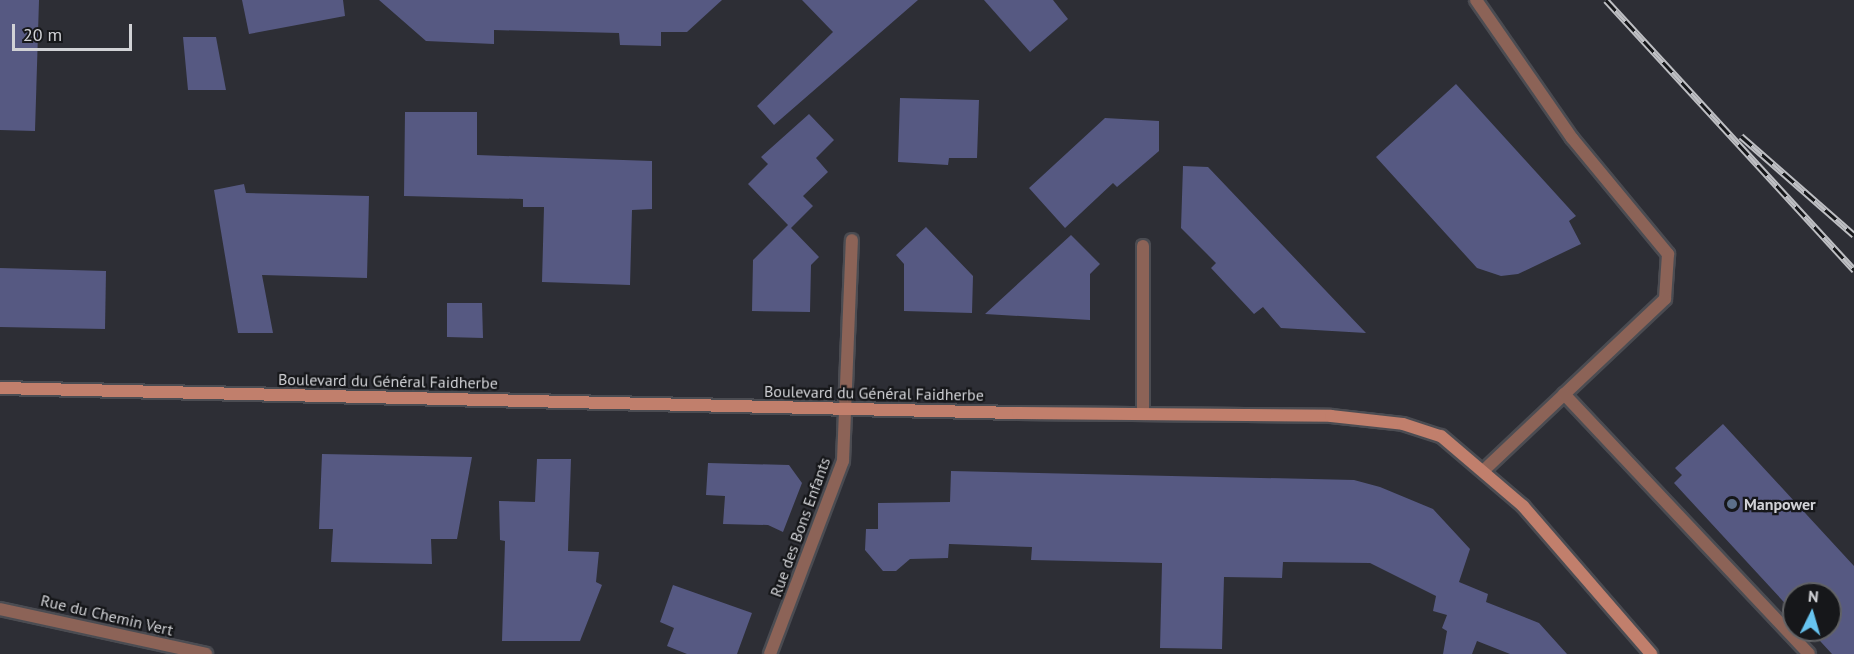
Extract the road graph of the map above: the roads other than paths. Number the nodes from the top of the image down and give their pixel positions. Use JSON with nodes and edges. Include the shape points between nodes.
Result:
{"nodes":[{"id":1,"x":1476,"y":0,"type":"edge"},
{"id":2,"x":852,"y":240,"type":"dead end"},
{"id":3,"x":1143,"y":246,"type":"dead end"},
{"id":4,"x":0,"y":388,"type":"edge"},
{"id":5,"x":1564,"y":394,"type":"junction"},
{"id":6,"x":847,"y":408,"type":"junction"},
{"id":7,"x":1143,"y":414,"type":"junction"},
{"id":8,"x":1483,"y":471,"type":"junction"},
{"id":9,"x":0,"y":609,"type":"edge"},
{"id":10,"x":206,"y":654,"type":"edge"},
{"id":11,"x":770,"y":654,"type":"edge"},
{"id":12,"x":1651,"y":654,"type":"edge"},
{"id":13,"x":1809,"y":654,"type":"edge"}],
"edges":[{"from":1,"to":5,"type":"street","via":[[1572,138],[1668,254],[1665,299]]},
{"from":2,"to":6,"type":"street","name":"Rue des Bons Enfants"},
{"from":3,"to":7,"type":"street"},
{"from":4,"to":6,"type":"main road","name":"Boulevard du Général Faidherbe"},
{"from":5,"to":8,"type":"street"},
{"from":5,"to":13,"type":"street"},
{"from":6,"to":7,"type":"main road","name":"Boulevard du Général Faidherbe"},
{"from":6,"to":11,"type":"street","name":"Rue des Bons Enfants","via":[[843,461]]},
{"from":7,"to":8,"type":"main road","name":"Boulevard du Général Faidherbe","via":[[1331,416],[1403,424],[1441,436]]},
{"from":8,"to":12,"type":"main road","name":"Boulevard du Général Faidherbe","via":[[1523,506]]},
{"from":9,"to":10,"type":"street","name":"Rue du Chemin Vert"}]}
